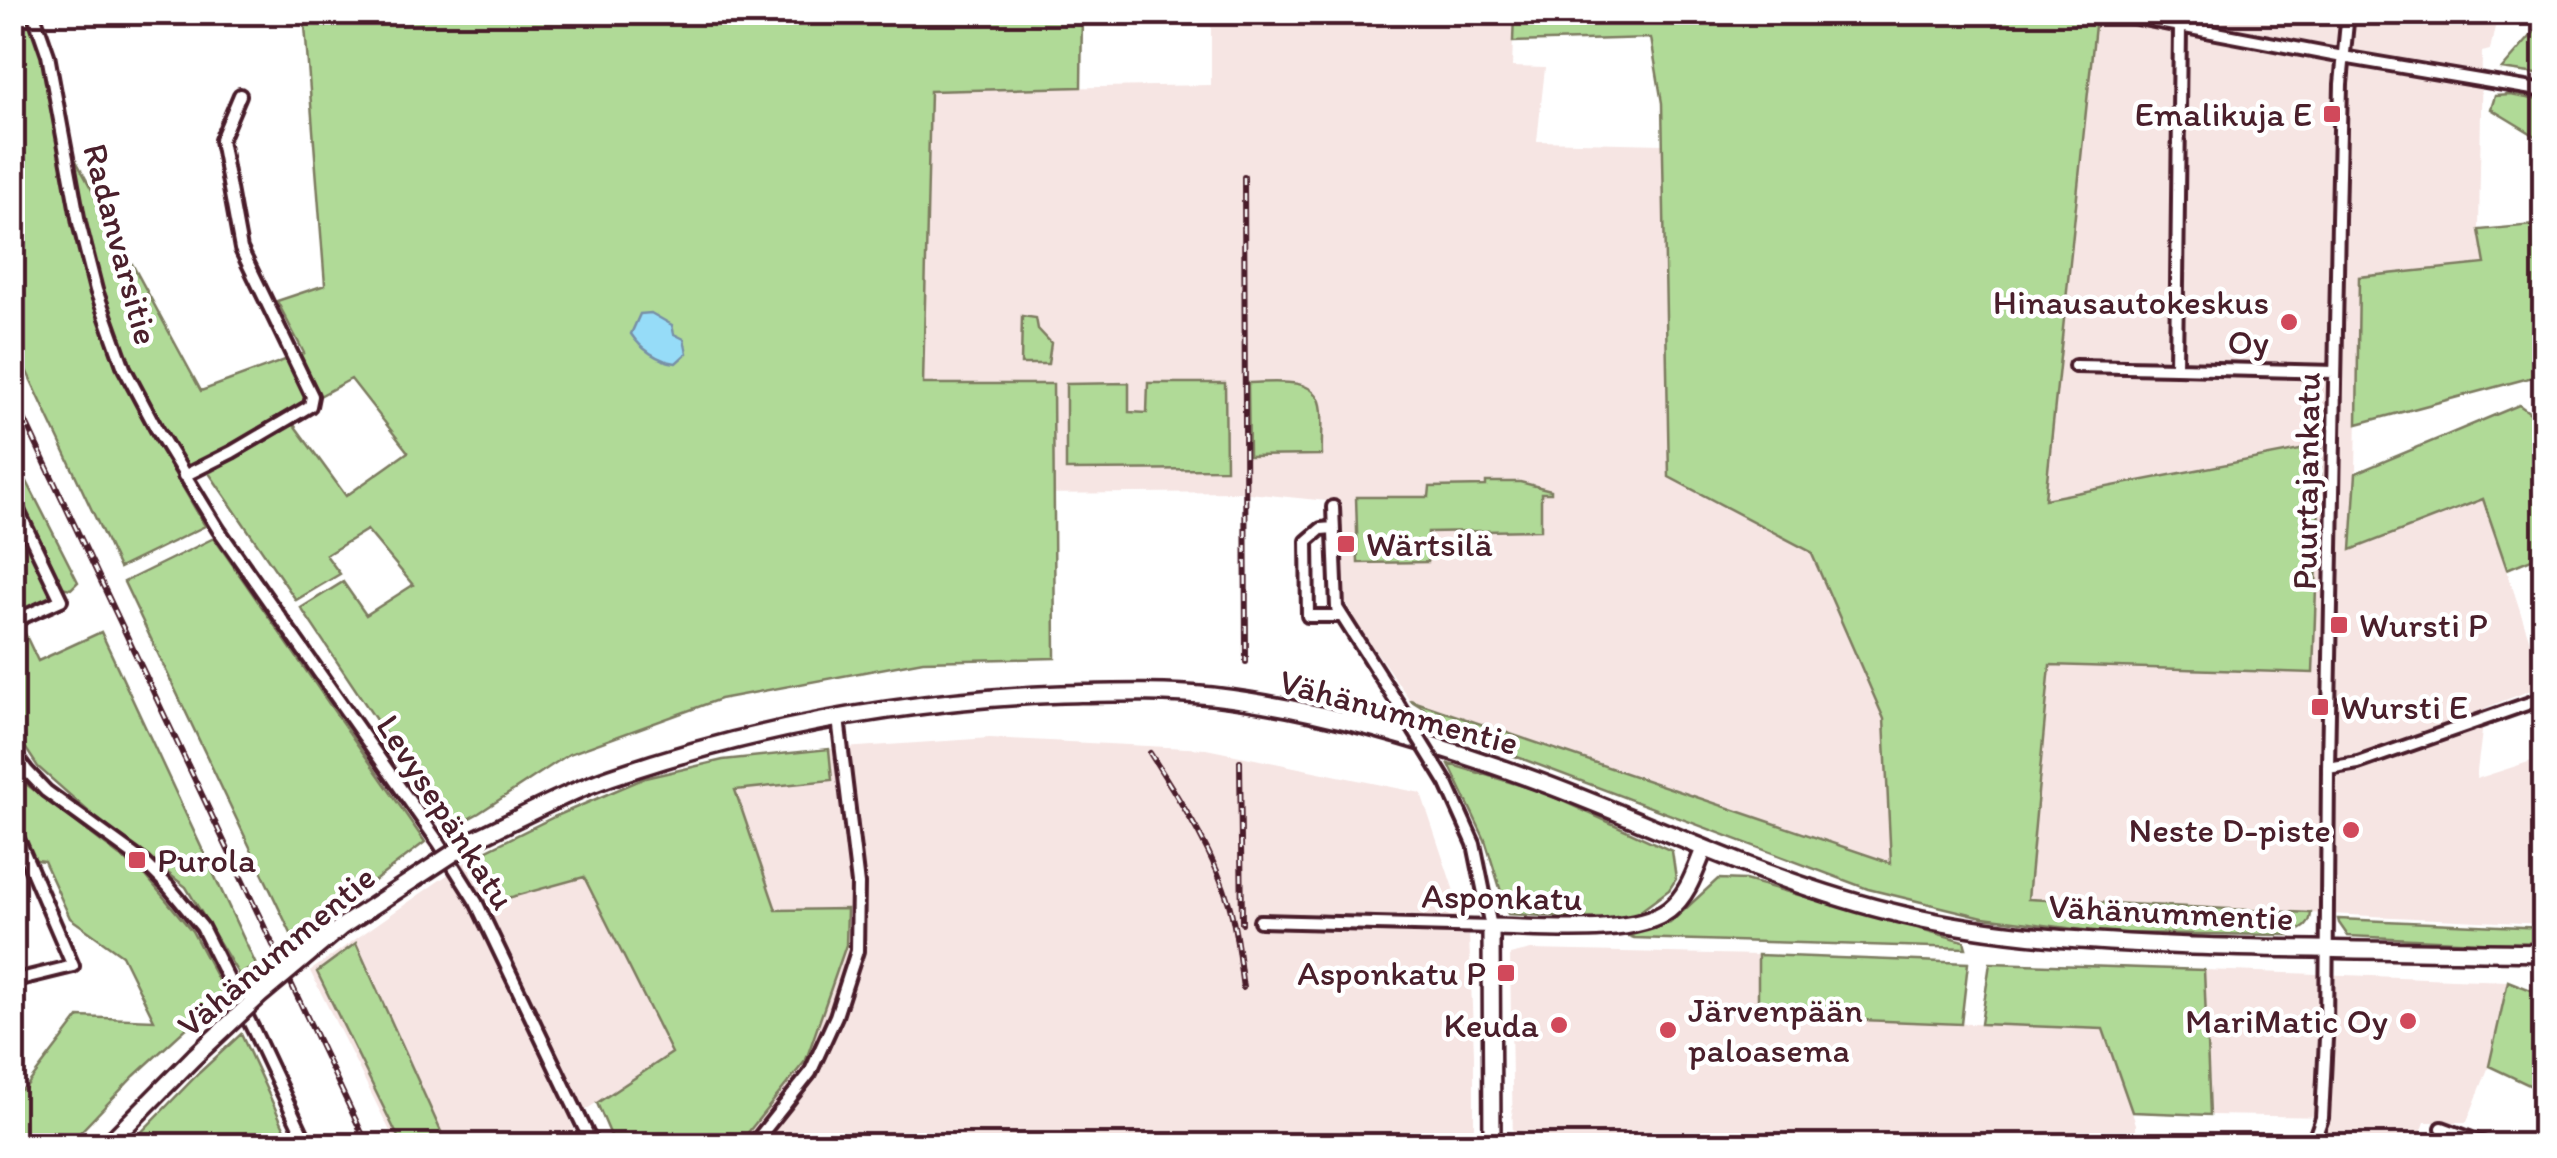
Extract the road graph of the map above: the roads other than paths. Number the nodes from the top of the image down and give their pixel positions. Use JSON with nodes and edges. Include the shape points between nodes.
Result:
{"nodes":[{"id":1,"x":34,"y":12,"type":"edge"},
{"id":2,"x":2106,"y":12,"type":"edge"},
{"id":3,"x":2348,"y":12,"type":"edge"},
{"id":4,"x":2180,"y":28,"type":"junction"},
{"id":5,"x":2343,"y":57,"type":"junction"},
{"id":6,"x":2544,"y":91,"type":"edge"},
{"id":7,"x":240,"y":95,"type":"dead end"},
{"id":8,"x":2075,"y":366,"type":"dead end"},
{"id":9,"x":2176,"y":368,"type":"junction"},
{"id":10,"x":2336,"y":372,"type":"junction"},
{"id":11,"x":184,"y":476,"type":"junction"},
{"id":12,"x":12,"y":498,"type":"edge"},
{"id":13,"x":1333,"y":507,"type":"dead end"},
{"id":14,"x":1333,"y":528,"type":"junction"},
{"id":15,"x":218,"y":529,"type":"joint"},
{"id":16,"x":1340,"y":616,"type":"junction"},
{"id":17,"x":12,"y":622,"type":"edge"},
{"id":18,"x":2544,"y":698,"type":"edge"},
{"id":19,"x":838,"y":718,"type":"junction"},
{"id":20,"x":12,"y":751,"type":"edge"},
{"id":21,"x":2328,"y":768,"type":"junction"},
{"id":22,"x":27,"y":770,"type":"junction"},
{"id":23,"x":12,"y":784,"type":"edge"},
{"id":24,"x":12,"y":826,"type":"edge"},
{"id":25,"x":1704,"y":850,"type":"junction"},
{"id":26,"x":1260,"y":921,"type":"dead end"},
{"id":27,"x":1492,"y":927,"type":"junction"},
{"id":28,"x":2326,"y":950,"type":"junction"},
{"id":29,"x":2544,"y":953,"type":"edge"},
{"id":30,"x":12,"y":981,"type":"edge"},
{"id":31,"x":2442,"y":1128,"type":"dead end"},
{"id":32,"x":106,"y":1146,"type":"edge"},
{"id":33,"x":308,"y":1146,"type":"edge"},
{"id":34,"x":593,"y":1146,"type":"edge"},
{"id":35,"x":752,"y":1146,"type":"edge"},
{"id":36,"x":1492,"y":1146,"type":"edge"},
{"id":37,"x":2312,"y":1146,"type":"edge"},
{"id":38,"x":2491,"y":1146,"type":"edge"}],
"edges":[{"from":1,"to":11,"type":"street","name":"Radanvarsitie","via":[[96,290],[124,368]]},
{"from":2,"to":4,"type":"street"},
{"from":3,"to":5,"type":"street","name":"Puurtajankatu"},
{"from":4,"to":5,"type":"street"},
{"from":4,"to":9,"type":"street"},
{"from":5,"to":6,"type":"street"},
{"from":5,"to":10,"type":"street","name":"Puurtajankatu"},
{"from":7,"to":11,"type":"street","via":[[222,140],[241,249],[312,396],[310,406]]},
{"from":8,"to":9,"type":"street"},
{"from":9,"to":10,"type":"street"},
{"from":10,"to":21,"type":"street","name":"Puurtajankatu"},
{"from":11,"to":15,"type":"street","name":"Radanvarsitie"},
{"from":12,"to":17,"type":"street","via":[[61,600]]},
{"from":13,"to":14,"type":"street"},
{"from":14,"to":16,"type":"street"},
{"from":14,"to":16,"type":"street","via":[[1307,541],[1308,616]]},
{"from":15,"to":34,"type":"street","name":"Levysepänkatu","via":[[476,902]]},
{"from":16,"to":27,"type":"street","bridge":true,"via":[[1447,784],[1474,844]]},
{"from":18,"to":21,"type":"street"},
{"from":19,"to":25,"type":"main road","name":"Vähänummentie","via":[[1016,696],[1211,696],[1400,736],[1542,783]]},
{"from":19,"to":32,"type":"main road","name":"Vähänummentie","bridge":true,"via":[[606,779],[475,839],[341,927],[194,1056]]},
{"from":19,"to":35,"type":"street","via":[[858,884],[857,951],[810,1073]]},
{"from":20,"to":22,"type":"street"},
{"from":21,"to":28,"type":"street","name":"Puurtajankatu"},
{"from":22,"to":23,"type":"street"},
{"from":22,"to":33,"type":"street","via":[[145,863],[202,927]]},
{"from":24,"to":30,"type":"street","via":[[72,966]]},
{"from":25,"to":27,"type":"main road","name":"Asponkatu","via":[[1686,890],[1667,911],[1637,924]]},
{"from":25,"to":28,"type":"main road","name":"Vähänummentie","via":[[1814,890],[1952,924],[2064,938]]},
{"from":26,"to":27,"type":"street","name":"Asponkatu"},
{"from":27,"to":36,"type":"main road"},
{"from":28,"to":29,"type":"main road","name":"Vähänummentie"},
{"from":28,"to":37,"type":"street","name":"Puurtajankatu","via":[[2322,1118]]},
{"from":31,"to":38,"type":"street"}]}
